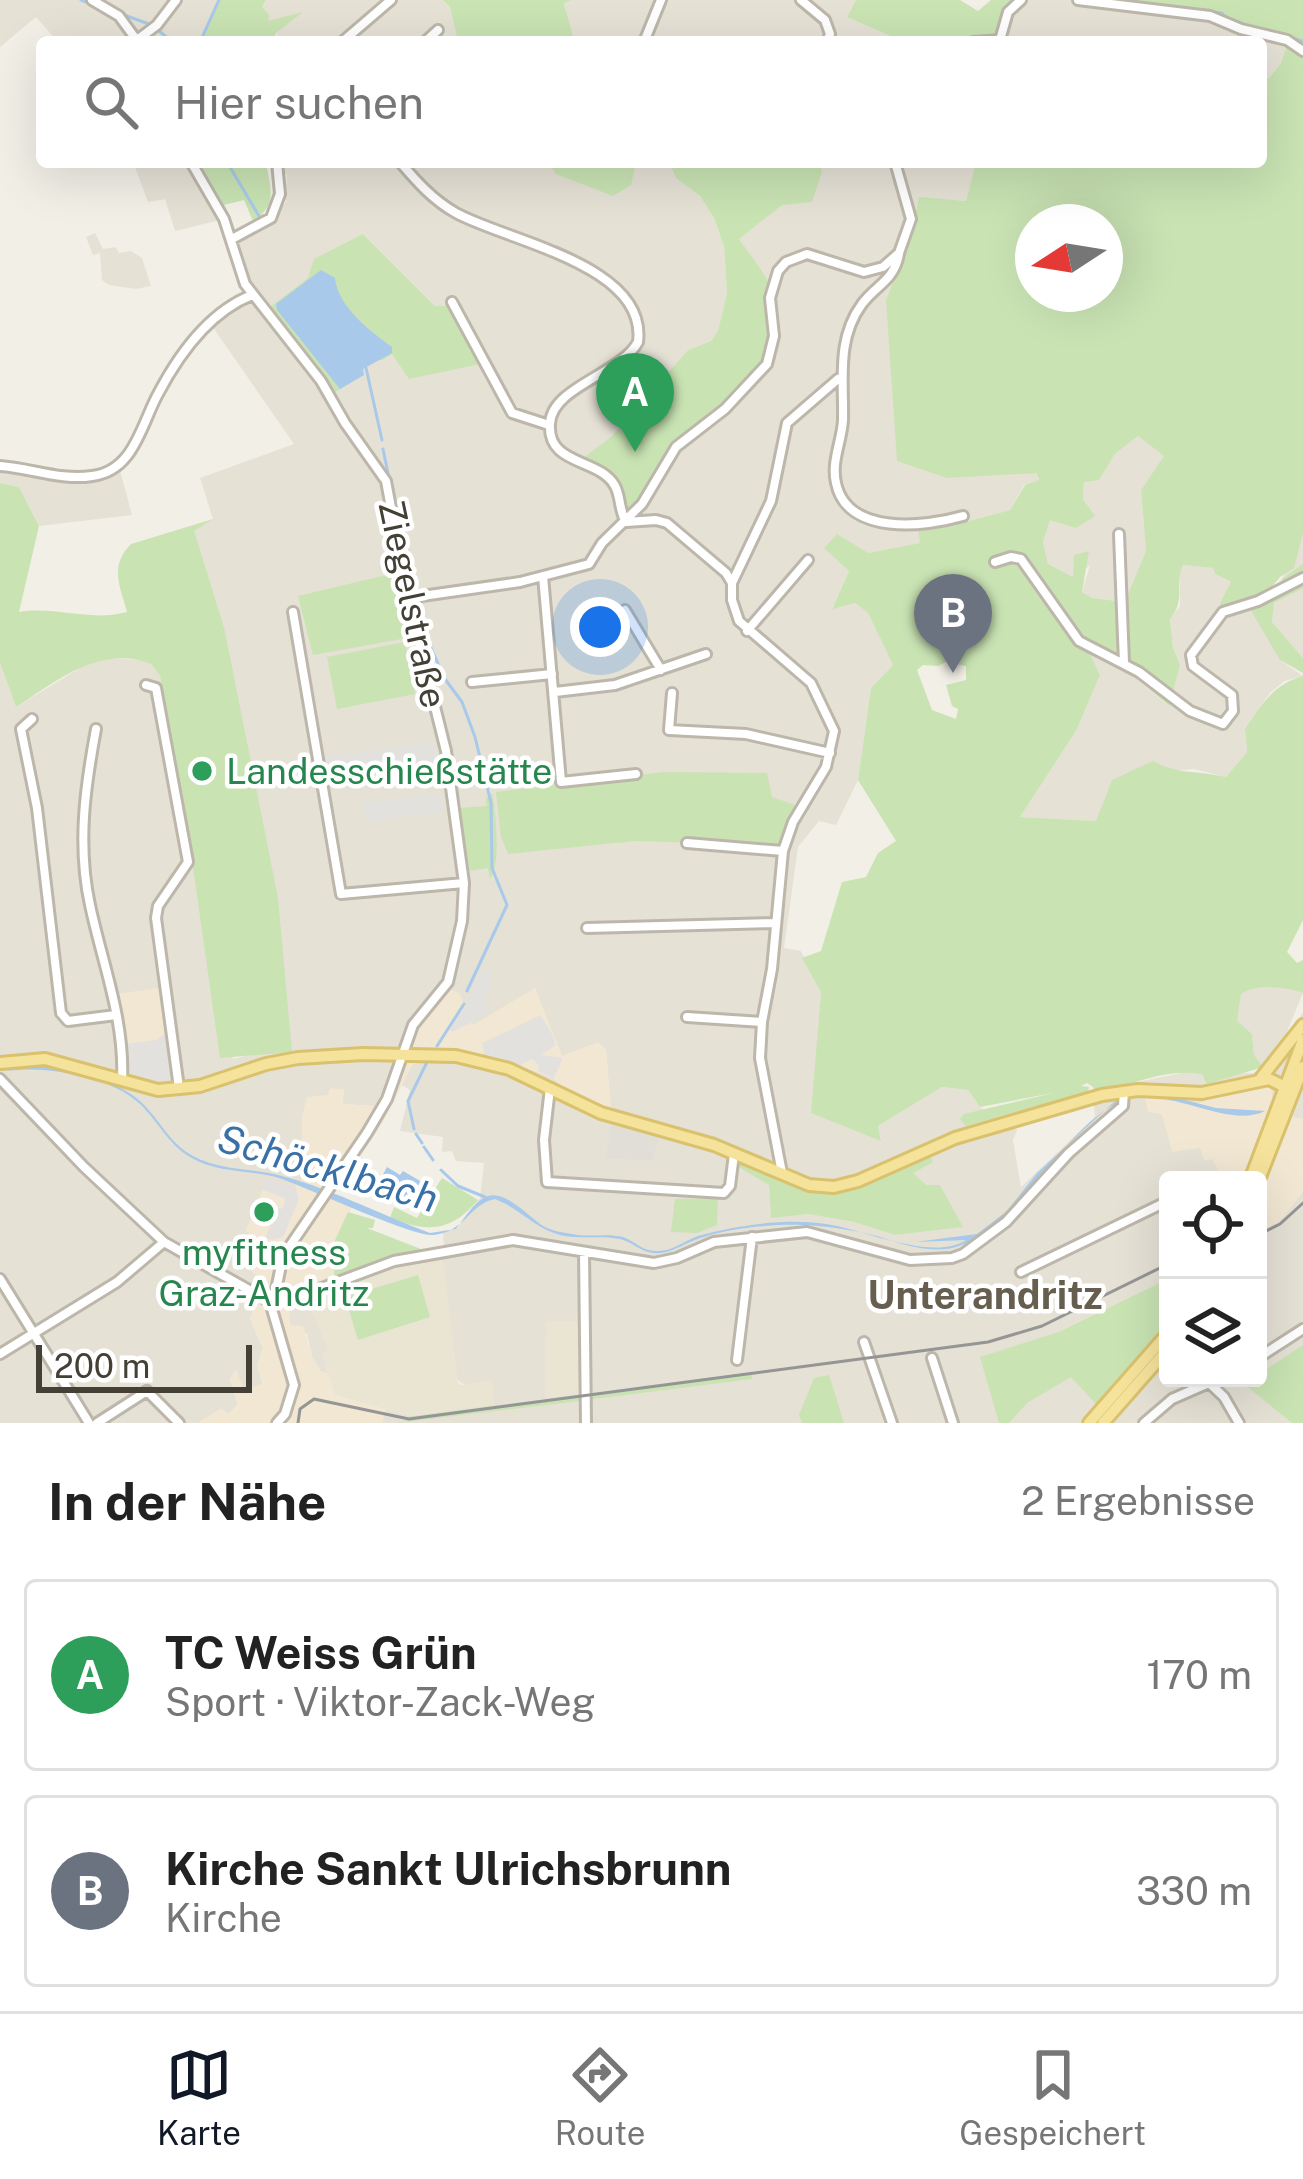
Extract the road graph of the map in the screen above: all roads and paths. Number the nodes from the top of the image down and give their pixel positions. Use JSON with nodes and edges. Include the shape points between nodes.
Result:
{"nodes":[{"id":1,"x":92,"y":0,"type":"edge"},
{"id":2,"x":176,"y":0,"type":"edge"},
{"id":3,"x":391,"y":0,"type":"edge"},
{"id":4,"x":661,"y":0,"type":"edge"},
{"id":5,"x":801,"y":0,"type":"edge"},
{"id":6,"x":1021,"y":0,"type":"edge"},
{"id":7,"x":1080,"y":0,"type":"edge"},
{"id":8,"x":438,"y":30,"type":"dead end"},
{"id":9,"x":134,"y":36,"type":"edge"},
{"id":10,"x":144,"y":36,"type":"edge"},
{"id":11,"x":349,"y":36,"type":"edge"},
{"id":12,"x":432,"y":36,"type":"edge"},
{"id":13,"x":646,"y":36,"type":"edge"},
{"id":14,"x":829,"y":36,"type":"edge"},
{"id":15,"x":1001,"y":36,"type":"edge"},
{"id":16,"x":1303,"y":51,"type":"edge"},
{"id":17,"x":194,"y":168,"type":"edge"},
{"id":18,"x":278,"y":168,"type":"edge"},
{"id":19,"x":405,"y":168,"type":"edge"},
{"id":20,"x":897,"y":168,"type":"edge"},
{"id":21,"x":232,"y":239,"type":"junction"},
{"id":22,"x":899,"y":253,"type":"junction"},
{"id":23,"x":252,"y":295,"type":"junction"},
{"id":24,"x":452,"y":302,"type":"dead end"},
{"id":25,"x":840,"y":379,"type":"junction"},
{"id":26,"x":549,"y":425,"type":"junction"},
{"id":27,"x":0,"y":466,"type":"edge"},
{"id":28,"x":963,"y":516,"type":"dead end"},
{"id":29,"x":626,"y":522,"type":"junction"},
{"id":30,"x":1119,"y":534,"type":"dead end"},
{"id":31,"x":808,"y":560,"type":"dead end"},
{"id":32,"x":995,"y":562,"type":"dead end"},
{"id":33,"x":543,"y":576,"type":"junction"},
{"id":34,"x":1303,"y":578,"type":"edge"},
{"id":35,"x":732,"y":583,"type":"junction"},
{"id":36,"x":408,"y":598,"type":"junction"},
{"id":37,"x":625,"y":610,"type":"dead end"},
{"id":38,"x":293,"y":612,"type":"dead end"},
{"id":39,"x":747,"y":631,"type":"junction"},
{"id":40,"x":706,"y":654,"type":"dead end"},
{"id":41,"x":1124,"y":663,"type":"junction"},
{"id":42,"x":661,"y":670,"type":"junction"},
{"id":43,"x":552,"y":674,"type":"junction"},
{"id":44,"x":472,"y":682,"type":"dead end"},
{"id":45,"x":146,"y":686,"type":"dead end"},
{"id":46,"x":555,"y":692,"type":"junction"},
{"id":47,"x":672,"y":693,"type":"dead end"},
{"id":48,"x":32,"y":719,"type":"dead end"},
{"id":49,"x":96,"y":729,"type":"dead end"},
{"id":50,"x":830,"y":753,"type":"junction"},
{"id":51,"x":636,"y":774,"type":"dead end"},
{"id":52,"x":687,"y":843,"type":"dead end"},
{"id":53,"x":784,"y":851,"type":"junction"},
{"id":54,"x":464,"y":883,"type":"junction"},
{"id":55,"x":776,"y":923,"type":"junction"},
{"id":56,"x":587,"y":928,"type":"dead end"},
{"id":57,"x":116,"y":1015,"type":"junction"},
{"id":58,"x":687,"y":1017,"type":"dead end"},
{"id":59,"x":762,"y":1022,"type":"junction"},
{"id":60,"x":1303,"y":1025,"type":"edge"},
{"id":61,"x":1303,"y":1040,"type":"edge"},
{"id":62,"x":402,"y":1054,"type":"junction"},
{"id":63,"x":0,"y":1063,"type":"edge"},
{"id":64,"x":1303,"y":1068,"type":"edge"},
{"id":65,"x":1,"y":1079,"type":"edge"},
{"id":66,"x":1259,"y":1079,"type":"junction"},
{"id":67,"x":122,"y":1081,"type":"junction"},
{"id":68,"x":550,"y":1087,"type":"junction"},
{"id":69,"x":179,"y":1089,"type":"junction"},
{"id":70,"x":1294,"y":1092,"type":"edge"},
{"id":71,"x":1125,"y":1097,"type":"junction"},
{"id":72,"x":734,"y":1153,"type":"junction"},
{"id":73,"x":1258,"y":1171,"type":"edge"},
{"id":74,"x":782,"y":1173,"type":"junction"},
{"id":75,"x":1159,"y":1205,"type":"edge"},
{"id":76,"x":752,"y":1237,"type":"junction"},
{"id":77,"x":164,"y":1242,"type":"junction"},
{"id":78,"x":584,"y":1252,"type":"junction"},
{"id":79,"x":1021,"y":1272,"type":"dead end"},
{"id":80,"x":0,"y":1280,"type":"edge"},
{"id":81,"x":272,"y":1299,"type":"junction"},
{"id":82,"x":1303,"y":1329,"type":"edge"},
{"id":83,"x":34,"y":1336,"type":"junction"},
{"id":84,"x":864,"y":1342,"type":"dead end"},
{"id":85,"x":1159,"y":1343,"type":"edge"},
{"id":86,"x":1267,"y":1352,"type":"edge"},
{"id":87,"x":0,"y":1354,"type":"edge"},
{"id":88,"x":932,"y":1358,"type":"dead end"},
{"id":89,"x":1159,"y":1359,"type":"edge"},
{"id":90,"x":737,"y":1360,"type":"dead end"},
{"id":91,"x":1195,"y":1387,"type":"edge"},
{"id":92,"x":1213,"y":1387,"type":"edge"},
{"id":93,"x":93,"y":1423,"type":"edge"},
{"id":94,"x":179,"y":1423,"type":"edge"},
{"id":95,"x":277,"y":1423,"type":"edge"},
{"id":96,"x":586,"y":1423,"type":"edge"},
{"id":97,"x":892,"y":1423,"type":"edge"},
{"id":98,"x":953,"y":1423,"type":"edge"},
{"id":99,"x":1089,"y":1423,"type":"edge"},
{"id":100,"x":1103,"y":1423,"type":"edge"},
{"id":101,"x":1144,"y":1423,"type":"edge"},
{"id":102,"x":1239,"y":1423,"type":"edge"}],
"edges":[{"from":1,"to":9,"type":"street"},
{"from":2,"to":10,"type":"street"},
{"from":3,"to":11,"type":"street"},
{"from":4,"to":13,"type":"street"},
{"from":5,"to":14,"type":"street","via":[[825,20]]},
{"from":6,"to":15,"type":"street"},
{"from":7,"to":16,"type":"street","via":[[1210,16]]},
{"from":8,"to":12,"type":"street"},
{"from":17,"to":21,"type":"street","name":"Ziegelstraße"},
{"from":18,"to":21,"type":"street","via":[[271,218]]},
{"from":19,"to":26,"type":"street","via":[[453,211],[592,268],[638,324],[634,350],[563,399]]},
{"from":20,"to":22,"type":"street","via":[[911,219]]},
{"from":21,"to":23,"type":"street","name":"Ziegelstraße"},
{"from":22,"to":25,"type":"street","via":[[891,277],[862,304]]},
{"from":22,"to":29,"type":"street","via":[[864,272],[807,254],[786,262],[770,298],[767,364],[676,446]]},
{"from":23,"to":27,"type":"street","via":[[202,329],[131,452],[112,470],[83,477]]},
{"from":23,"to":36,"type":"street","name":"Ziegelstraße","via":[[381,471]]},
{"from":24,"to":26,"type":"street","via":[[512,413]]},
{"from":25,"to":28,"type":"street","via":[[835,481],[851,510],[885,523]]},
{"from":25,"to":35,"type":"street","via":[[787,423],[771,501]]},
{"from":26,"to":29,"type":"street","via":[[558,450],[614,485]]},
{"from":29,"to":33,"type":"street","via":[[586,566]]},
{"from":29,"to":35,"type":"street","via":[[671,525]]},
{"from":30,"to":41,"type":"street"},
{"from":31,"to":39,"type":"street"},
{"from":32,"to":41,"type":"street","via":[[1016,556],[1025,563],[1076,638]]},
{"from":33,"to":36,"type":"street"},
{"from":33,"to":43,"type":"street"},
{"from":34,"to":41,"type":"street","via":[[1223,612],[1191,655],[1193,667],[1232,695],[1223,724],[1190,711]]},
{"from":35,"to":39,"type":"street"},
{"from":36,"to":54,"type":"street","name":"Ziegelstraße","via":[[446,751]]},
{"from":37,"to":42,"type":"street"},
{"from":38,"to":54,"type":"street","via":[[341,894]]},
{"from":39,"to":50,"type":"street","via":[[815,688],[834,731]]},
{"from":40,"to":42,"type":"street"},
{"from":42,"to":46,"type":"street","via":[[601,689]]},
{"from":43,"to":44,"type":"street"},
{"from":43,"to":46,"type":"street"},
{"from":45,"to":69,"type":"street","via":[[156,688],[188,862],[156,918]]},
{"from":46,"to":51,"type":"street","via":[[561,782]]},
{"from":47,"to":50,"type":"street","via":[[669,730],[746,734]]},
{"from":48,"to":57,"type":"street","via":[[21,729],[61,1013],[68,1021]]},
{"from":49,"to":57,"type":"street","via":[[83,860]]},
{"from":50,"to":53,"type":"street"},
{"from":52,"to":53,"type":"street"},
{"from":53,"to":55,"type":"street"},
{"from":54,"to":62,"type":"street","name":"Ziegelstraße","via":[[453,971]]},
{"from":55,"to":56,"type":"street"},
{"from":55,"to":59,"type":"street"},
{"from":57,"to":67,"type":"street"},
{"from":58,"to":59,"type":"street"},
{"from":59,"to":74,"type":"street","via":[[760,1058]]},
{"from":60,"to":66,"type":"main road"},
{"from":61,"to":70,"type":"main road"},
{"from":62,"to":68,"type":"main road","via":[[467,1058]]},
{"from":62,"to":69,"type":"main road","via":[[278,1061]]},
{"from":62,"to":81,"type":"street","name":"Ziegelstraße","via":[[387,1099],[284,1256]]},
{"from":63,"to":67,"type":"main road","via":[[45,1060]]},
{"from":64,"to":70,"type":"main road"},
{"from":65,"to":77,"type":"street"},
{"from":66,"to":70,"type":"main road"},
{"from":66,"to":71,"type":"main road","via":[[1202,1093]]},
{"from":67,"to":69,"type":"main road"},
{"from":68,"to":72,"type":"main road","via":[[601,1113]]},
{"from":68,"to":72,"type":"street","via":[[550,1184],[724,1193]]},
{"from":70,"to":73,"type":"main road"},
{"from":71,"to":74,"type":"main road","via":[[1068,1103],[955,1138],[846,1185],[809,1185]]},
{"from":71,"to":76,"type":"street","via":[[1006,1222],[952,1258],[910,1260],[807,1232]]},
{"from":72,"to":74,"type":"main road"},
{"from":75,"to":79,"type":"street"},
{"from":76,"to":78,"type":"street","via":[[663,1263]]},
{"from":76,"to":90,"type":"street"},
{"from":77,"to":81,"type":"street"},
{"from":77,"to":83,"type":"street"},
{"from":78,"to":81,"type":"street","via":[[513,1240],[394,1261]]},
{"from":78,"to":96,"type":"street"},
{"from":80,"to":83,"type":"street"},
{"from":81,"to":95,"type":"street","via":[[294,1376]]},
{"from":82,"to":86,"type":"street"},
{"from":83,"to":87,"type":"street"},
{"from":83,"to":93,"type":"street"},
{"from":84,"to":97,"type":"street"},
{"from":85,"to":99,"type":"main road"},
{"from":88,"to":98,"type":"street"},
{"from":89,"to":100,"type":"main road"},
{"from":91,"to":101,"type":"street"},
{"from":92,"to":102,"type":"street"},
{"from":93,"to":94,"type":"street","via":[[147,1391]]}]}
